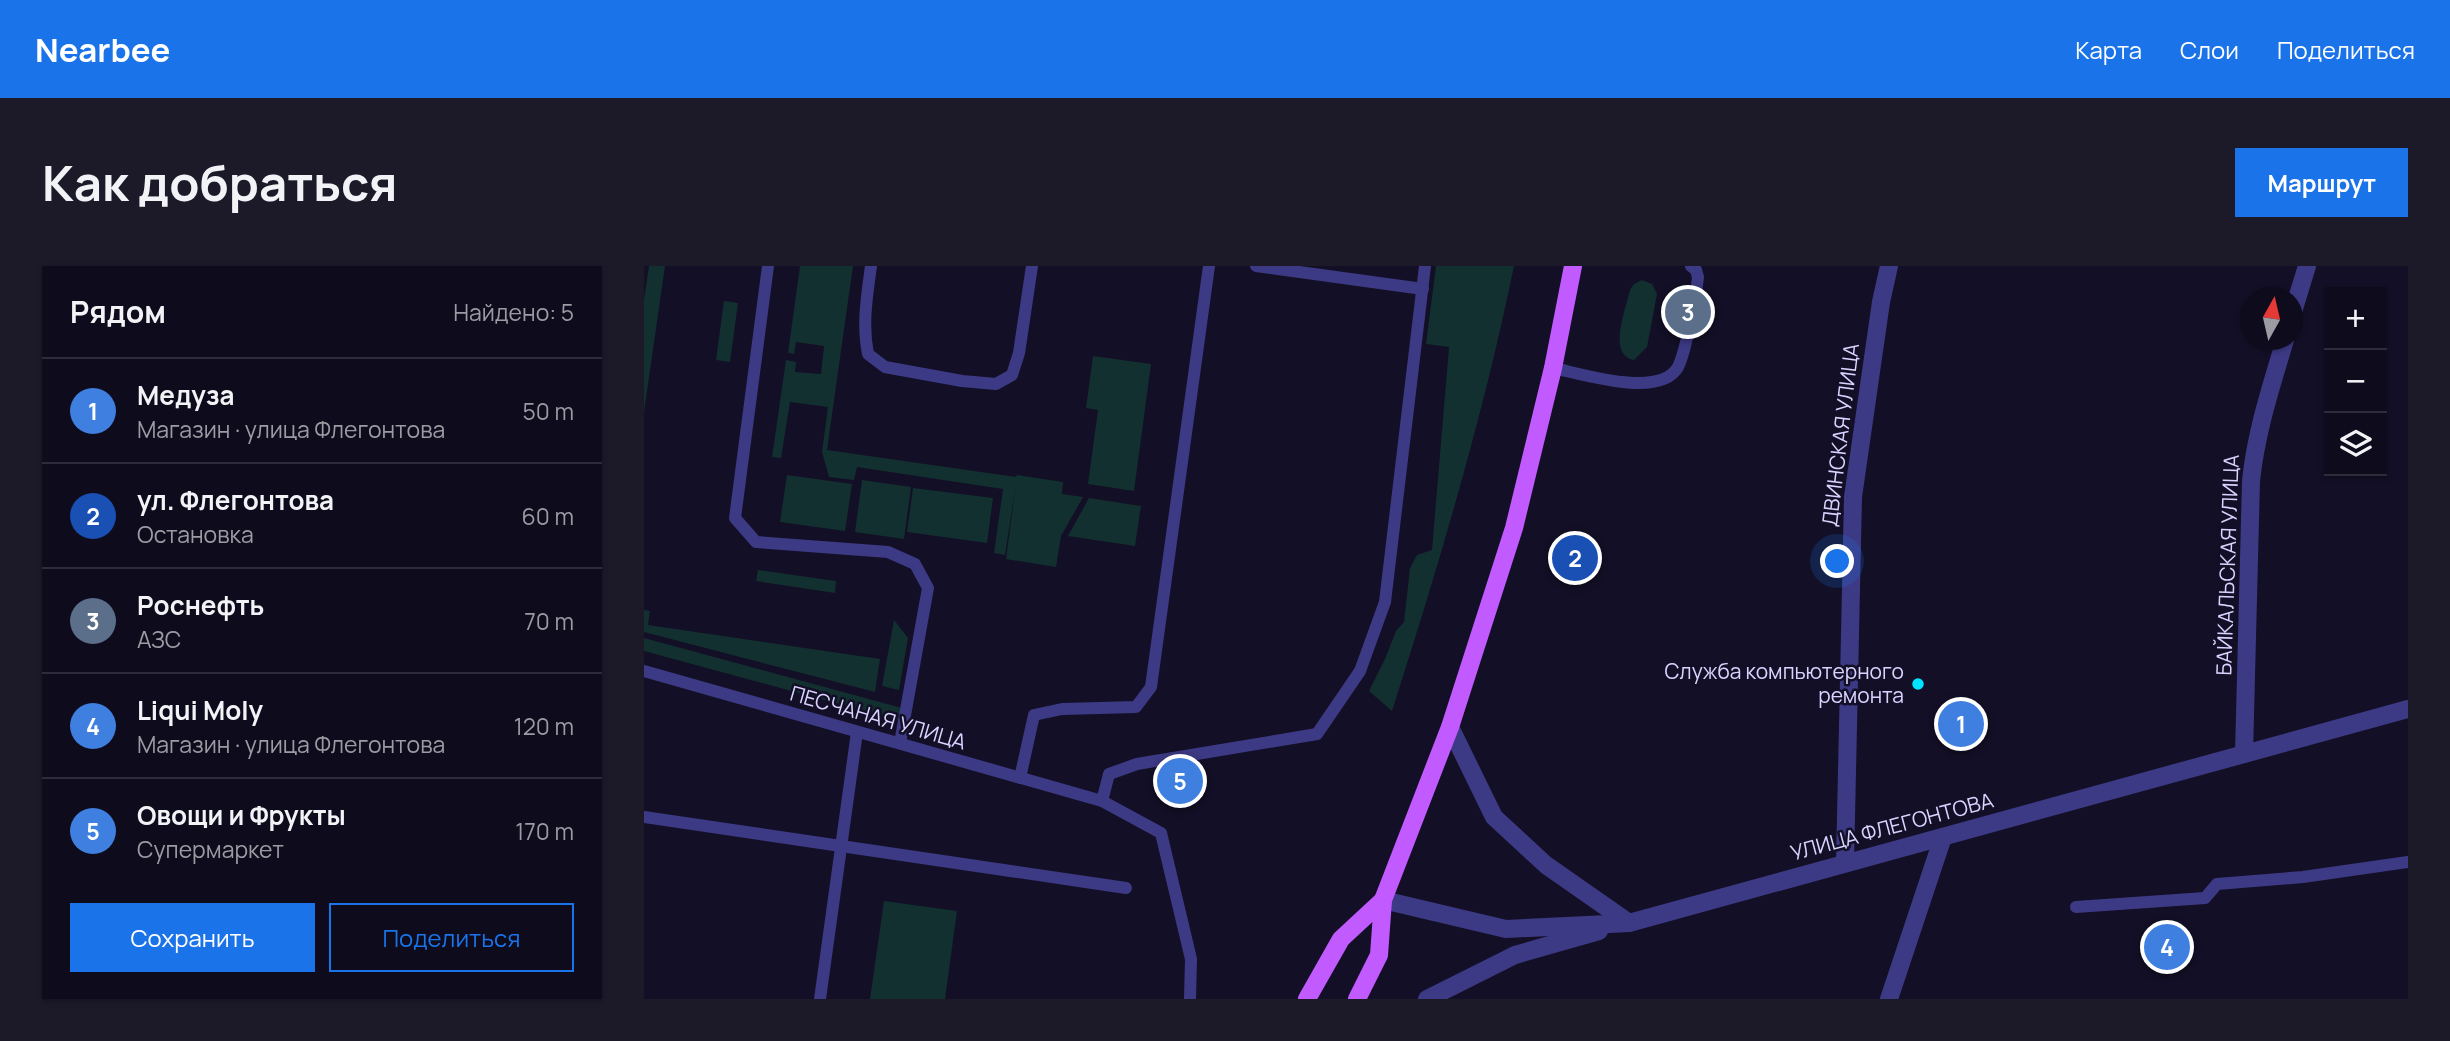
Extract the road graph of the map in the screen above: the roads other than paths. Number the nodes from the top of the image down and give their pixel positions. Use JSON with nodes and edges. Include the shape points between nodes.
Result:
{"nodes":[{"id":1,"x":768,"y":266,"type":"edge"},
{"id":2,"x":871,"y":266,"type":"edge"},
{"id":3,"x":1032,"y":266,"type":"edge"},
{"id":4,"x":1209,"y":266,"type":"edge"},
{"id":5,"x":1256,"y":266,"type":"edge"},
{"id":6,"x":1424,"y":266,"type":"edge"},
{"id":7,"x":1573,"y":266,"type":"edge"},
{"id":8,"x":1691,"y":266,"type":"edge"},
{"id":9,"x":1889,"y":266,"type":"edge"},
{"id":10,"x":2307,"y":266,"type":"edge"},
{"id":11,"x":2301,"y":287,"type":"edge"},
{"id":12,"x":1423,"y":289,"type":"junction"},
{"id":13,"x":2282,"y":350,"type":"edge"},
{"id":14,"x":1553,"y":368,"type":"junction"},
{"id":15,"x":644,"y":671,"type":"edge"},
{"id":16,"x":2408,"y":709,"type":"edge"},
{"id":17,"x":1450,"y":727,"type":"junction"},
{"id":18,"x":857,"y":732,"type":"junction"},
{"id":19,"x":900,"y":743,"type":"junction"},
{"id":20,"x":2244,"y":754,"type":"junction"},
{"id":21,"x":1020,"y":778,"type":"junction"},
{"id":22,"x":1102,"y":801,"type":"junction"},
{"id":23,"x":644,"y":817,"type":"edge"},
{"id":24,"x":1943,"y":837,"type":"junction"},
{"id":25,"x":842,"y":847,"type":"junction"},
{"id":26,"x":2408,"y":862,"type":"edge"},
{"id":27,"x":1845,"y":863,"type":"junction"},
{"id":28,"x":1126,"y":888,"type":"dead end"},
{"id":29,"x":1383,"y":900,"type":"junction"},
{"id":30,"x":2076,"y":907,"type":"dead end"},
{"id":31,"x":1629,"y":923,"type":"junction"},
{"id":32,"x":820,"y":999,"type":"edge"},
{"id":33,"x":1190,"y":999,"type":"edge"},
{"id":34,"x":1307,"y":999,"type":"edge"},
{"id":35,"x":1357,"y":999,"type":"edge"},
{"id":36,"x":1427,"y":999,"type":"edge"},
{"id":37,"x":1889,"y":999,"type":"edge"}],
"edges":[{"from":1,"to":19,"type":"lane","via":[[735,518],[756,542],[888,552],[915,564],[928,588]]},
{"from":2,"to":3,"type":"lane","via":[[864,313],[868,354],[886,367],[996,384],[1012,374],[1019,353]]},
{"from":4,"to":21,"type":"lane","via":[[1151,687],[1136,708],[1062,709],[1034,715]]},
{"from":5,"to":12,"type":"lane"},
{"from":6,"to":12,"type":"lane"},
{"from":7,"to":14,"type":"main road"},
{"from":8,"to":14,"type":"lane","via":[[1698,277],[1687,334],[1677,369],[1662,381],[1630,383]]},
{"from":9,"to":27,"type":"street","name":"ДВИНСКАЯ УЛИЦА","via":[[1853,497]]},
{"from":10,"to":11,"type":"street"},
{"from":12,"to":22,"type":"lane","via":[[1385,602],[1360,671],[1317,734],[1138,764],[1110,774]]},
{"from":13,"to":20,"type":"street","name":"БАЙКАЛЬСКАЯ УЛИЦА","via":[[2260,424],[2251,481]]},
{"from":14,"to":17,"type":"main road","via":[[1514,528]]},
{"from":15,"to":18,"type":"lane","name":"ПЕСЧАНАЯ УЛИЦА"},
{"from":16,"to":20,"type":"street","name":"УЛИЦА ФЛЕГОНТОВА"},
{"from":17,"to":29,"type":"main road"},
{"from":17,"to":31,"type":"street","via":[[1494,817],[1546,865]]},
{"from":18,"to":19,"type":"lane","name":"ПЕСЧАНАЯ УЛИЦА"},
{"from":18,"to":25,"type":"lane"},
{"from":19,"to":21,"type":"lane","name":"ПЕСЧАНАЯ УЛИЦА"},
{"from":20,"to":24,"type":"street","name":"УЛИЦА ФЛЕГОНТОВА"},
{"from":21,"to":22,"type":"lane","name":"ПЕСЧАНАЯ УЛИЦА"},
{"from":22,"to":33,"type":"lane","name":"ПЕСЧАНАЯ УЛИЦА","via":[[1161,833],[1191,959]]},
{"from":23,"to":25,"type":"lane"},
{"from":24,"to":27,"type":"street","name":"УЛИЦА ФЛЕГОНТОВА"},
{"from":24,"to":37,"type":"street"},
{"from":25,"to":28,"type":"lane"},
{"from":25,"to":32,"type":"lane"},
{"from":26,"to":30,"type":"lane","via":[[2217,884],[2205,898]]},
{"from":27,"to":31,"type":"street","name":"УЛИЦА ФЛЕГОНТОВА"},
{"from":29,"to":31,"type":"street","name":"УЛИЦА ФЛЕГОНТОВА","via":[[1506,929]]},
{"from":29,"to":34,"type":"main road","via":[[1340,939]]},
{"from":29,"to":35,"type":"main road","via":[[1379,956]]},
{"from":31,"to":36,"type":"street","via":[[1515,955]]}]}
